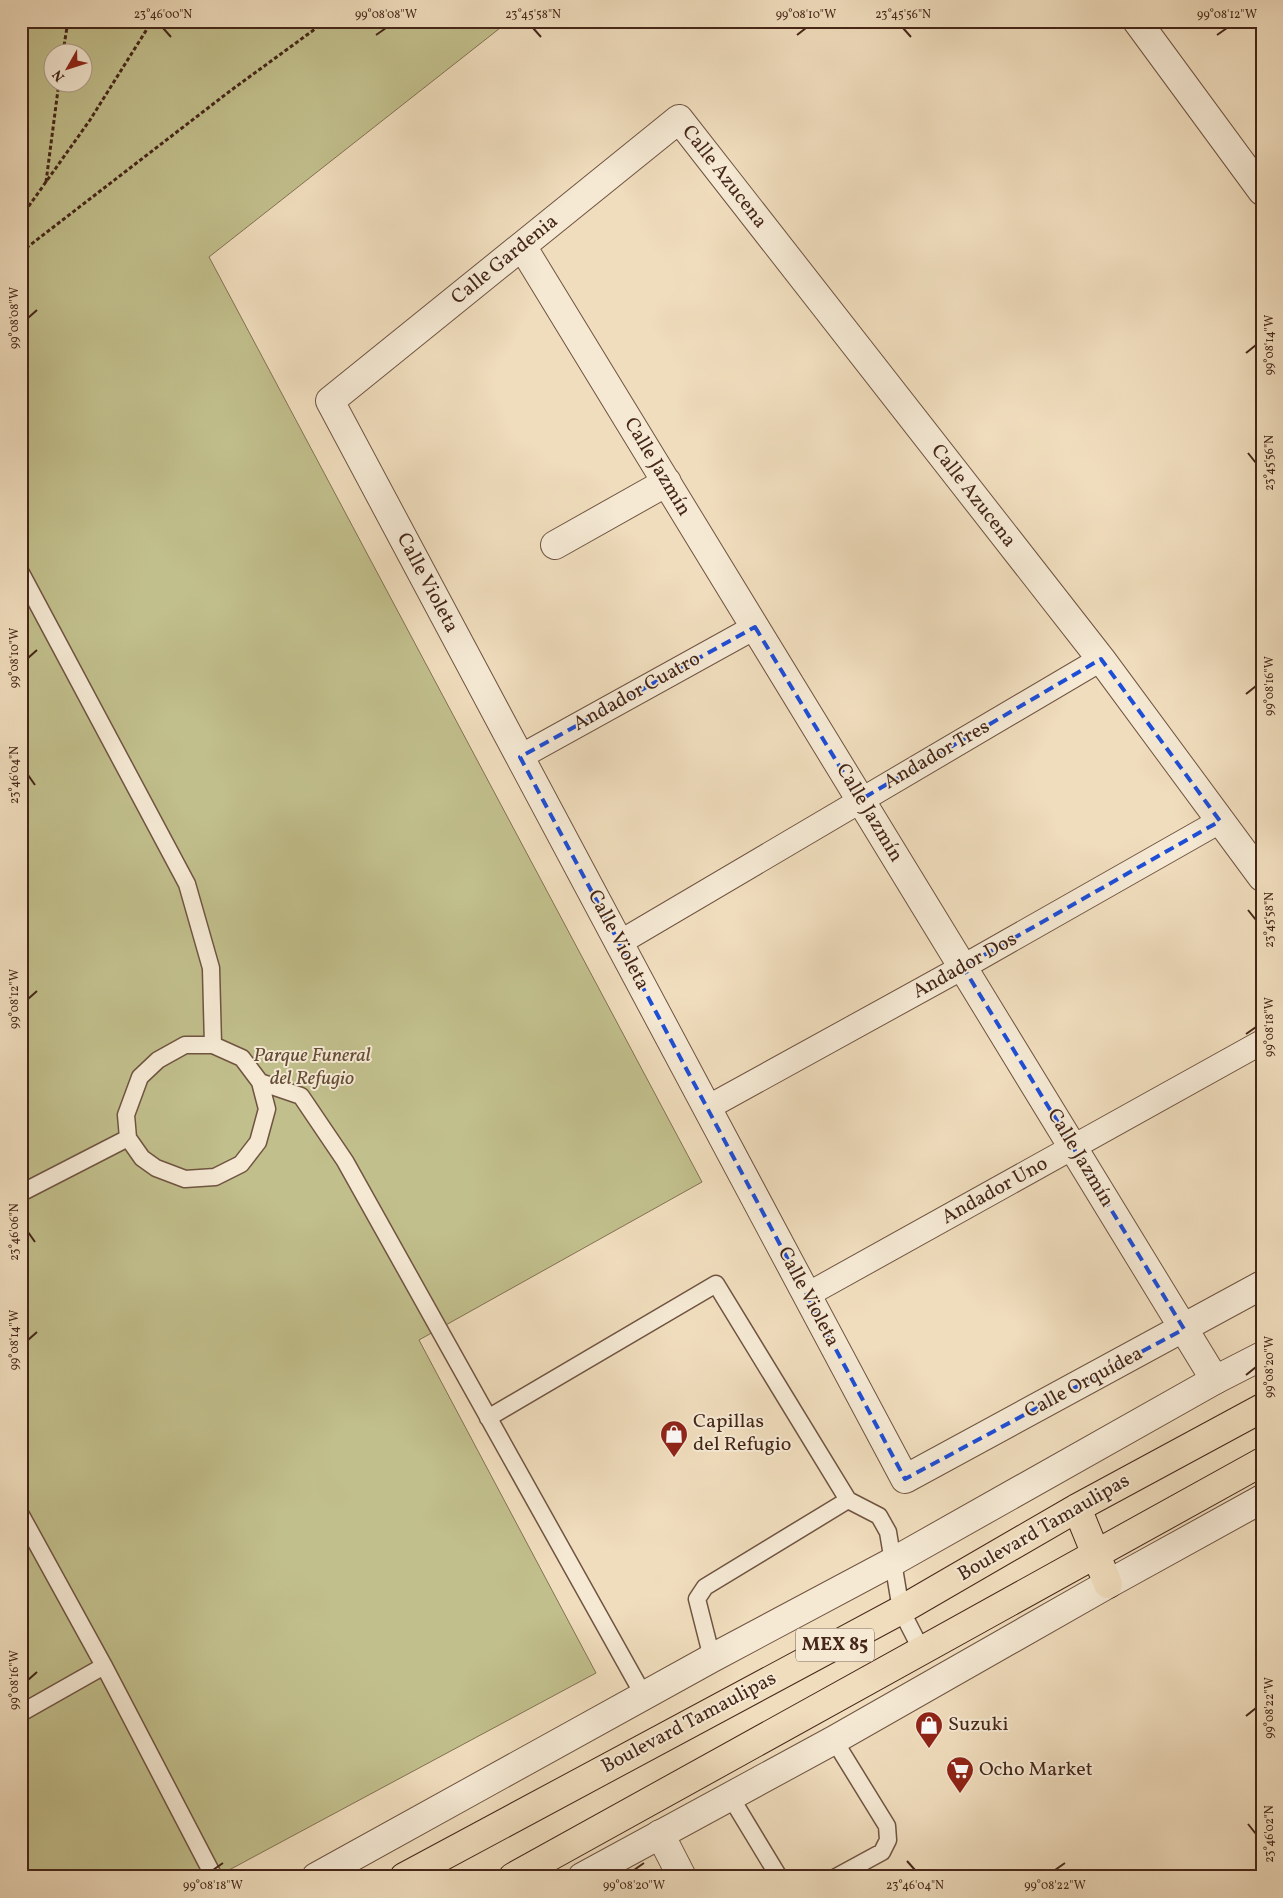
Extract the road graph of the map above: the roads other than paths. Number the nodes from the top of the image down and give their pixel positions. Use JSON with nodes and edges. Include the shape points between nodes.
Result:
{"nodes":[{"id":1,"x":1137,"y":21,"type":"edge"},
{"id":2,"x":679,"y":119,"type":"joint"},
{"id":3,"x":1262,"y":191,"type":"edge"},
{"id":4,"x":522,"y":246,"type":"junction"},
{"id":5,"x":330,"y":401,"type":"joint"},
{"id":6,"x":667,"y":482,"type":"junction"},
{"id":7,"x":555,"y":545,"type":"dead end"},
{"id":8,"x":21,"y":573,"type":"edge"},
{"id":9,"x":755,"y":627,"type":"junction"},
{"id":10,"x":1101,"y":659,"type":"junction"},
{"id":11,"x":520,"y":757,"type":"junction"},
{"id":12,"x":860,"y":800,"type":"junction"},
{"id":13,"x":1220,"y":821,"type":"junction"},
{"id":14,"x":1262,"y":877,"type":"edge"},
{"id":15,"x":619,"y":943,"type":"junction"},
{"id":16,"x":963,"y":967,"type":"junction"},
{"id":17,"x":1262,"y":1042,"type":"edge"},
{"id":18,"x":213,"y":1045,"type":"junction"},
{"id":19,"x":260,"y":1082,"type":"junction"},
{"id":20,"x":707,"y":1108,"type":"junction"},
{"id":21,"x":128,"y":1138,"type":"junction"},
{"id":22,"x":1073,"y":1147,"type":"junction"},
{"id":23,"x":21,"y":1193,"type":"edge"},
{"id":24,"x":1262,"y":1285,"type":"edge"},
{"id":25,"x":807,"y":1296,"type":"junction"},
{"id":26,"x":1184,"y":1329,"type":"junction"},
{"id":27,"x":1262,"y":1356,"type":"edge"},
{"id":28,"x":1215,"y":1380,"type":"junction"},
{"id":29,"x":1262,"y":1408,"type":"edge"},
{"id":30,"x":488,"y":1418,"type":"junction"},
{"id":31,"x":1262,"y":1462,"type":"edge"},
{"id":32,"x":905,"y":1479,"type":"joint"},
{"id":33,"x":1262,"y":1499,"type":"edge"},
{"id":34,"x":848,"y":1500,"type":"junction"},
{"id":35,"x":1077,"y":1508,"type":"junction"},
{"id":36,"x":21,"y":1515,"type":"edge"},
{"id":37,"x":1096,"y":1553,"type":"junction"},
{"id":38,"x":894,"y":1561,"type":"junction"},
{"id":39,"x":1108,"y":1584,"type":"junction"},
{"id":40,"x":901,"y":1610,"type":"junction"},
{"id":41,"x":922,"y":1650,"type":"junction"},
{"id":42,"x":712,"y":1658,"type":"junction"},
{"id":43,"x":104,"y":1666,"type":"junction"},
{"id":44,"x":644,"y":1696,"type":"junction"},
{"id":45,"x":21,"y":1713,"type":"edge"},
{"id":46,"x":834,"y":1740,"type":"junction"},
{"id":47,"x":730,"y":1796,"type":"junction"},
{"id":48,"x":660,"y":1834,"type":"junction"},
{"id":49,"x":593,"y":1874,"type":"edge"},
{"id":50,"x":214,"y":1877,"type":"edge"},
{"id":51,"x":316,"y":1877,"type":"edge"},
{"id":52,"x":404,"y":1877,"type":"edge"},
{"id":53,"x":513,"y":1877,"type":"edge"},
{"id":54,"x":682,"y":1877,"type":"edge"},
{"id":55,"x":779,"y":1877,"type":"edge"},
{"id":56,"x":836,"y":1877,"type":"edge"}],
"edges":[{"from":1,"to":3,"type":"street"},
{"from":2,"to":4,"type":"street","name":"Calle Gardenia"},
{"from":2,"to":10,"type":"street","name":"Calle Azucena"},
{"from":4,"to":5,"type":"street","name":"Calle Gardenia"},
{"from":4,"to":6,"type":"street","name":"Calle Jazmín"},
{"from":5,"to":11,"type":"street","name":"Calle Violeta"},
{"from":6,"to":7,"type":"street"},
{"from":6,"to":9,"type":"street","name":"Calle Jazmín"},
{"from":8,"to":18,"type":"lane","via":[[187,884],[211,968]]},
{"from":9,"to":11,"type":"street","name":"Andador Cuatro"},
{"from":9,"to":12,"type":"street","name":"Calle Jazmín"},
{"from":10,"to":12,"type":"street","name":"Andador Tres"},
{"from":10,"to":13,"type":"street","name":"Calle Azucena"},
{"from":11,"to":15,"type":"street","name":"Calle Violeta"},
{"from":12,"to":15,"type":"street","name":"Andador Tres"},
{"from":12,"to":16,"type":"street","name":"Calle Jazmín"},
{"from":13,"to":14,"type":"street","name":"Calle Azucena"},
{"from":13,"to":16,"type":"street","name":"Andador Dos"},
{"from":15,"to":20,"type":"street","name":"Calle Violeta"},
{"from":16,"to":20,"type":"street","name":"Andador Dos"},
{"from":16,"to":22,"type":"street","name":"Calle Jazmín"},
{"from":17,"to":22,"type":"street","name":"Andador Uno"},
{"from":18,"to":19,"type":"lane","via":[[242,1058]]},
{"from":18,"to":21,"type":"lane","via":[[185,1045],[158,1060],[140,1077],[126,1115]]},
{"from":19,"to":21,"type":"lane","via":[[267,1109],[258,1142],[242,1164],[215,1177],[185,1179],[156,1168],[142,1158]]},
{"from":19,"to":30,"type":"lane","via":[[301,1096],[345,1162]]},
{"from":20,"to":25,"type":"street","name":"Calle Violeta"},
{"from":21,"to":23,"type":"lane"},
{"from":22,"to":25,"type":"street","name":"Andador Uno"},
{"from":22,"to":26,"type":"street","name":"Calle Jazmín"},
{"from":24,"to":26,"type":"street","name":"Calle Orquídea"},
{"from":25,"to":32,"type":"street","name":"Calle Violeta"},
{"from":26,"to":28,"type":"street","name":"Calle Jazmín"},
{"from":26,"to":32,"type":"street","name":"Calle Orquídea"},
{"from":27,"to":28,"type":"street"},
{"from":28,"to":38,"type":"street"},
{"from":29,"to":35,"type":"main road","name":"Boulevard Tamaulipas","number":"MEX 85"},
{"from":30,"to":34,"type":"lane","via":[[716,1284]]},
{"from":30,"to":44,"type":"lane"},
{"from":31,"to":37,"type":"main road","number":"MEX 85"},
{"from":33,"to":39,"type":"street"},
{"from":34,"to":38,"type":"lane","via":[[879,1516],[888,1532]]},
{"from":34,"to":42,"type":"lane","via":[[704,1587],[698,1599]]},
{"from":35,"to":37,"type":"main road"},
{"from":35,"to":40,"type":"main road","name":"Boulevard Tamaulipas","number":"MEX 85"},
{"from":36,"to":43,"type":"lane"},
{"from":37,"to":39,"type":"main road"},
{"from":37,"to":41,"type":"main road","number":"MEX 85"},
{"from":38,"to":40,"type":"lane"},
{"from":38,"to":42,"type":"street"},
{"from":39,"to":46,"type":"street"},
{"from":40,"to":41,"type":"lane"},
{"from":40,"to":52,"type":"main road","name":"Boulevard Tamaulipas","number":"MEX 85"},
{"from":41,"to":53,"type":"main road","number":"MEX 85"},
{"from":42,"to":44,"type":"street"},
{"from":43,"to":45,"type":"lane"},
{"from":43,"to":50,"type":"lane"},
{"from":44,"to":51,"type":"street"},
{"from":46,"to":47,"type":"street"},
{"from":46,"to":56,"type":"lane","via":[[887,1826],[888,1840],[882,1852]]},
{"from":47,"to":48,"type":"street"},
{"from":47,"to":55,"type":"lane"},
{"from":48,"to":49,"type":"street"},
{"from":48,"to":54,"type":"street"}]}
